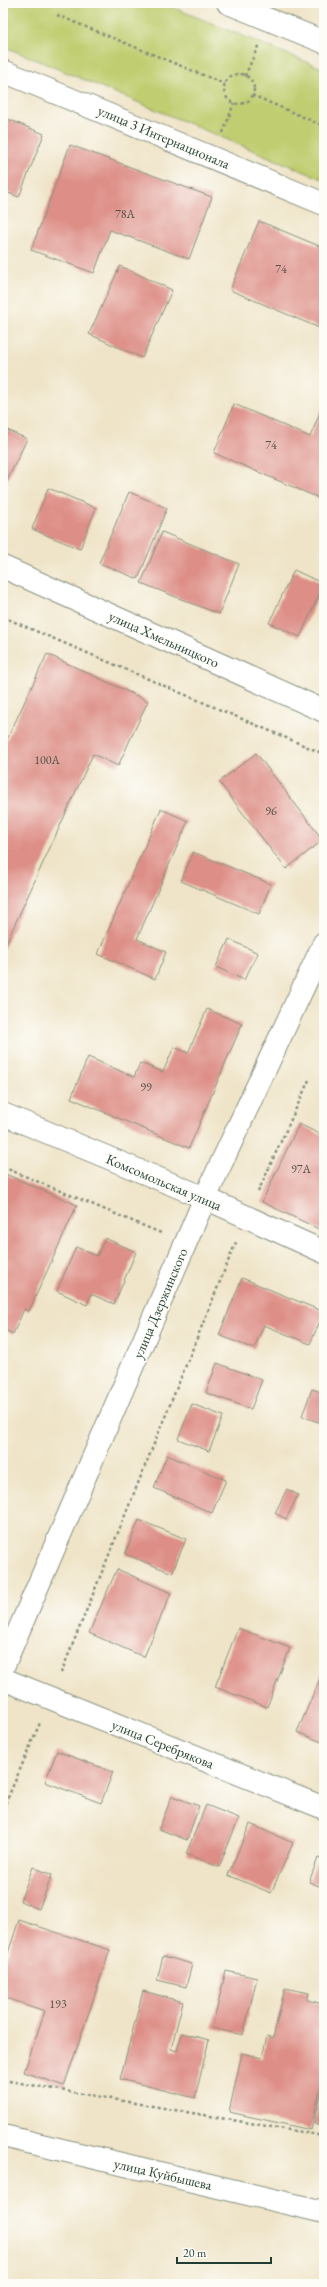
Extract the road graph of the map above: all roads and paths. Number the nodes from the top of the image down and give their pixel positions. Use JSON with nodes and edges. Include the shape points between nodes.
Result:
{"nodes":[{"id":1,"x":228,"y":3,"type":"edge"},
{"id":2,"x":57,"y":15,"type":"dead end"},
{"id":3,"x":270,"y":20,"type":"junction"},
{"id":4,"x":324,"y":42,"type":"edge"},
{"id":5,"x":3,"y":71,"type":"edge"},
{"id":6,"x":245,"y":76,"type":"junction"},
{"id":7,"x":225,"y":84,"type":"junction"},
{"id":8,"x":252,"y":95,"type":"junction"},
{"id":9,"x":324,"y":126,"type":"edge"},
{"id":10,"x":324,"y":204,"type":"edge"},
{"id":11,"x":3,"y":568,"type":"edge"},
{"id":12,"x":3,"y":617,"type":"edge"},
{"id":13,"x":324,"y":711,"type":"edge"},
{"id":14,"x":324,"y":754,"type":"edge"},
{"id":15,"x":324,"y":943,"type":"edge"},
{"id":16,"x":309,"y":1080,"type":"dead end"},
{"id":17,"x":3,"y":1114,"type":"edge"},
{"id":18,"x":3,"y":1167,"type":"edge"},
{"id":19,"x":205,"y":1198,"type":"junction"},
{"id":20,"x":246,"y":1217,"type":"junction"},
{"id":21,"x":186,"y":1243,"type":"junction"},
{"id":22,"x":324,"y":1252,"type":"edge"},
{"id":23,"x":3,"y":1667,"type":"edge"},
{"id":24,"x":3,"y":1679,"type":"edge"},
{"id":25,"x":50,"y":1698,"type":"junction"},
{"id":26,"x":324,"y":1808,"type":"edge"},
{"id":27,"x":3,"y":1809,"type":"edge"},
{"id":28,"x":3,"y":2080,"type":"edge"},
{"id":29,"x":3,"y":2136,"type":"edge"},
{"id":30,"x":324,"y":2136,"type":"edge"},
{"id":31,"x":324,"y":2212,"type":"edge"}],
"edges":[{"from":1,"to":3,"type":"street"},
{"from":2,"to":7,"type":"path"},
{"from":3,"to":4,"type":"street"},
{"from":3,"to":6,"type":"path"},
{"from":5,"to":10,"type":"street","name":"улица 3 Интернационала"},
{"from":6,"to":7,"type":"path","via":[[235,75]]},
{"from":6,"to":8,"type":"path","via":[[254,86]]},
{"from":7,"to":8,"type":"path","via":[[225,94],[234,103],[246,102]]},
{"from":8,"to":9,"type":"path"},
{"from":11,"to":13,"type":"street","name":"улица Хмельницкого"},
{"from":12,"to":14,"type":"path"},
{"from":15,"to":19,"type":"street","name":"улица Дзержинского"},
{"from":16,"to":20,"type":"path"},
{"from":17,"to":19,"type":"street","name":"Комсомольская улица"},
{"from":18,"to":21,"type":"path"},
{"from":19,"to":20,"type":"street","name":"Комсомольская улица"},
{"from":19,"to":21,"type":"street","name":"улица Дзержинского"},
{"from":20,"to":22,"type":"street","name":"Комсомольская улица"},
{"from":20,"to":25,"type":"path"},
{"from":21,"to":23,"type":"street","name":"улица Дзержинского"},
{"from":24,"to":25,"type":"street","name":"улица Серебрякова"},
{"from":25,"to":26,"type":"street","name":"улица Серебрякова"},
{"from":25,"to":27,"type":"path"},
{"from":28,"to":30,"type":"path"},
{"from":29,"to":31,"type":"street","name":"улица Куйбышева"}]}
